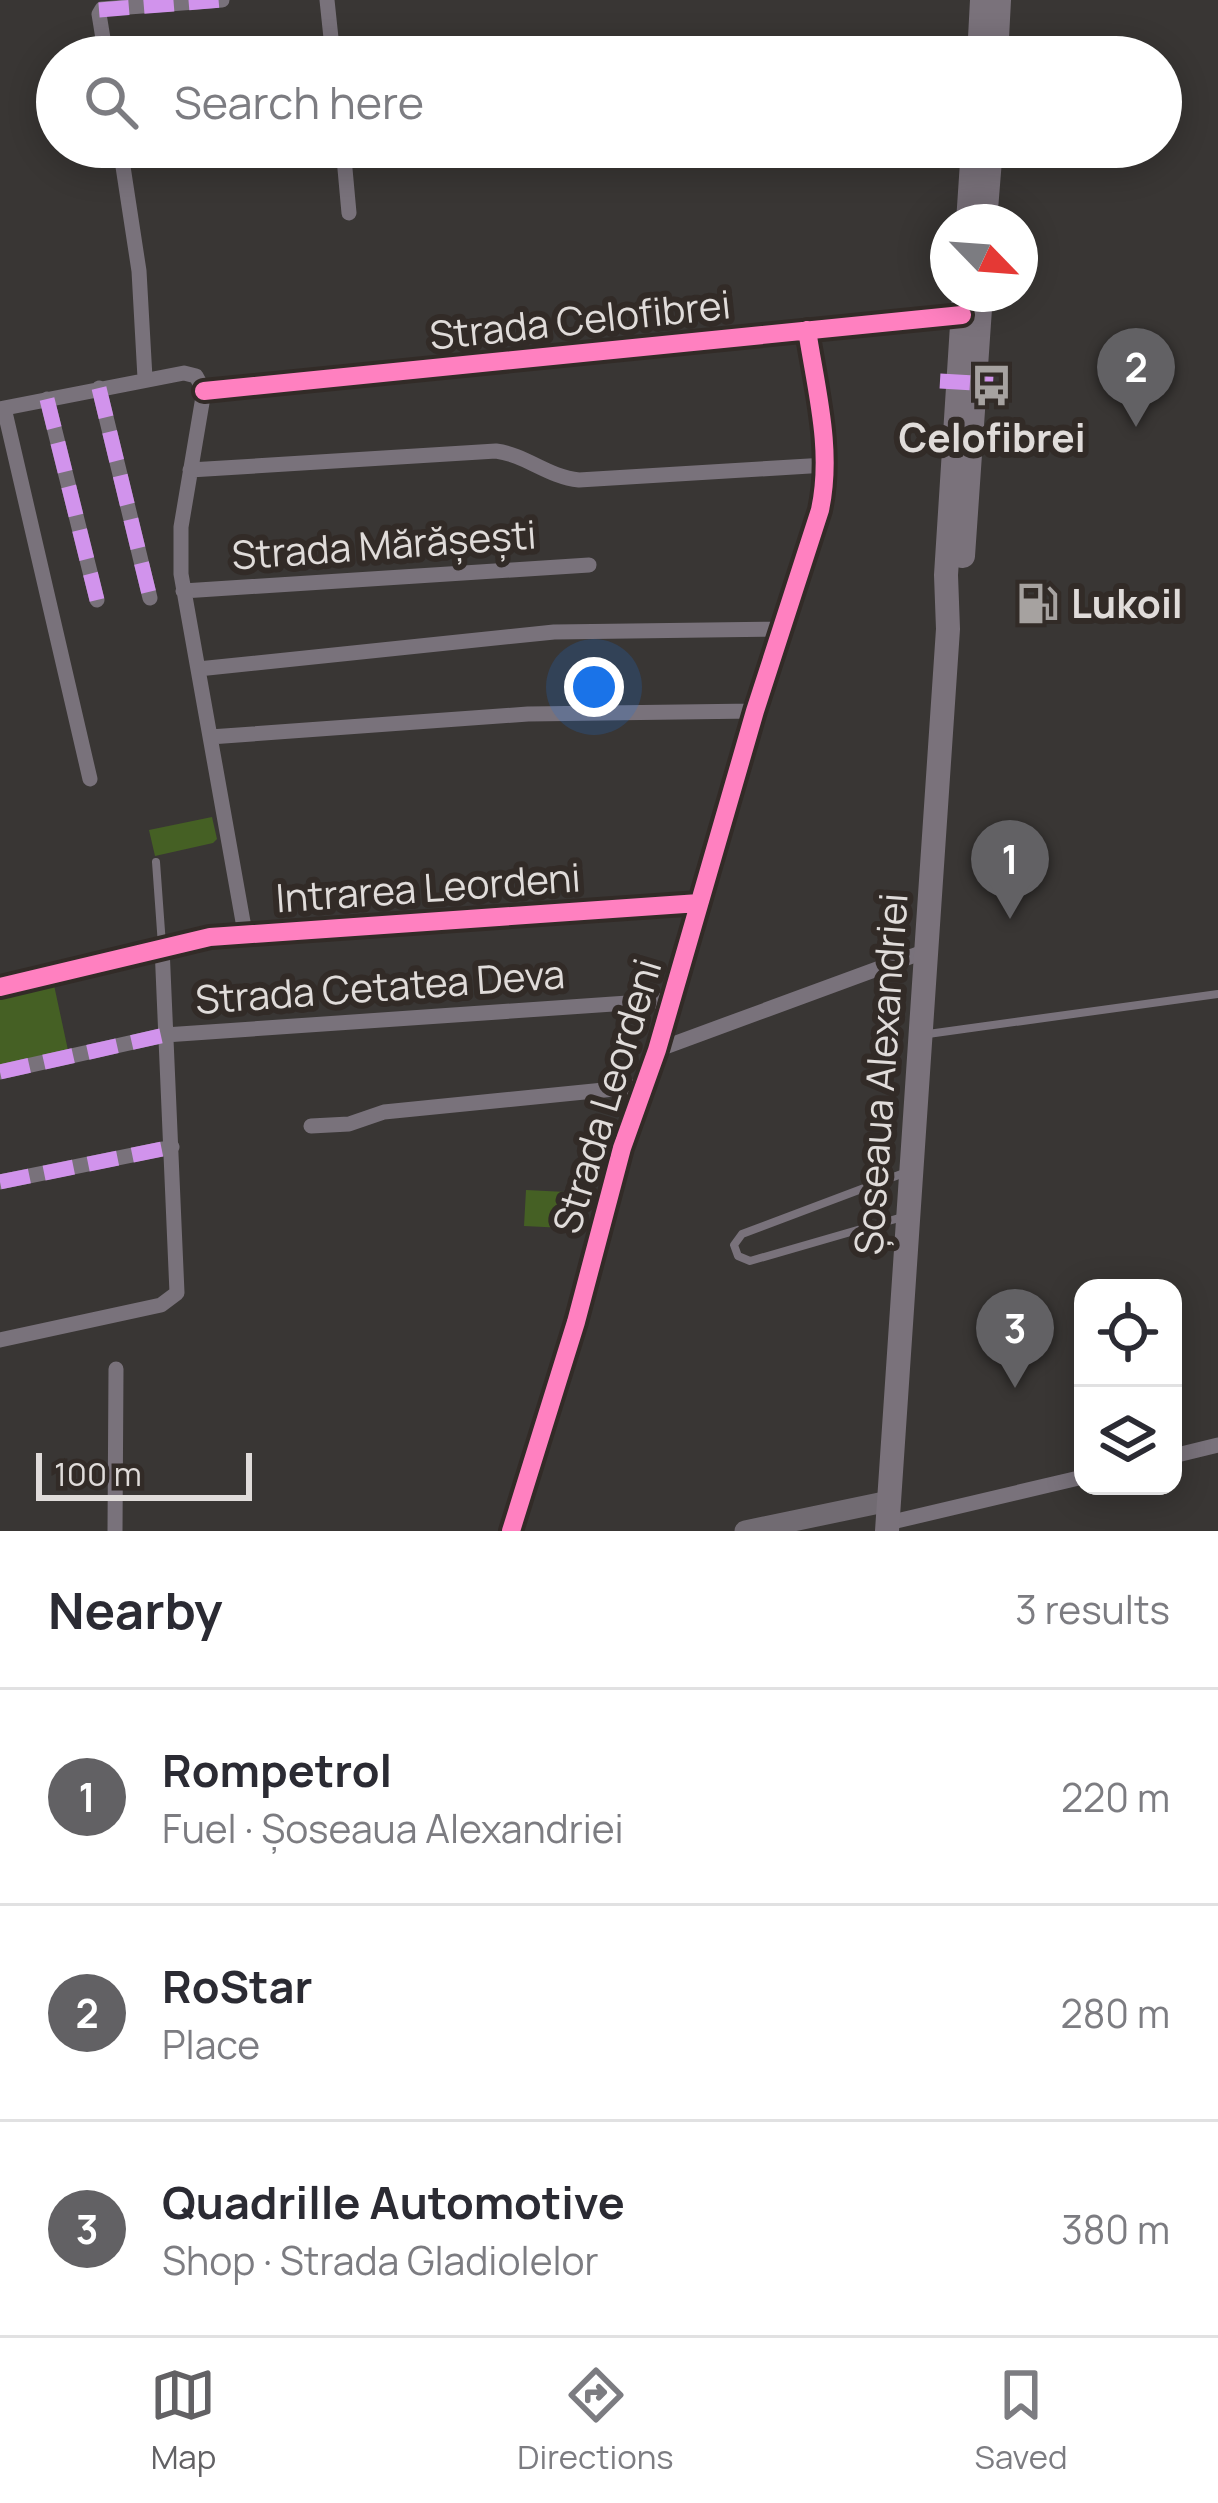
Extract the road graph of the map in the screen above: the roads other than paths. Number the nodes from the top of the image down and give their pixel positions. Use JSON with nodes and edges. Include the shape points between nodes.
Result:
{"nodes":[{"id":1,"x":222,"y":0,"type":"edge"},
{"id":2,"x":327,"y":0,"type":"edge"},
{"id":3,"x":982,"y":0,"type":"edge"},
{"id":4,"x":999,"y":0,"type":"edge"},
{"id":5,"x":103,"y":36,"type":"edge"},
{"id":6,"x":331,"y":36,"type":"edge"},
{"id":7,"x":980,"y":36,"type":"edge"},
{"id":8,"x":997,"y":36,"type":"edge"},
{"id":9,"x":123,"y":168,"type":"edge"},
{"id":10,"x":345,"y":168,"type":"edge"},
{"id":11,"x":972,"y":168,"type":"edge"},
{"id":12,"x":990,"y":168,"type":"edge"},
{"id":13,"x":969,"y":204,"type":"edge"},
{"id":14,"x":987,"y":204,"type":"edge"},
{"id":15,"x":349,"y":213,"type":"dead end"},
{"id":16,"x":930,"y":310,"type":"edge"},
{"id":17,"x":962,"y":312,"type":"edge"},
{"id":18,"x":980,"y":312,"type":"edge"},
{"id":19,"x":807,"y":330,"type":"junction"},
{"id":20,"x":145,"y":378,"type":"junction"},
{"id":21,"x":99,"y":388,"type":"junction"},
{"id":22,"x":204,"y":391,"type":"junction"},
{"id":23,"x":47,"y":399,"type":"junction"},
{"id":24,"x":2,"y":409,"type":"edge"},
{"id":25,"x":826,"y":465,"type":"junction"},
{"id":26,"x":190,"y":470,"type":"junction"},
{"id":27,"x":589,"y":565,"type":"dead end"},
{"id":28,"x":183,"y":591,"type":"junction"},
{"id":29,"x":150,"y":598,"type":"dead end"},
{"id":30,"x":97,"y":600,"type":"dead end"},
{"id":31,"x":781,"y":629,"type":"junction"},
{"id":32,"x":948,"y":629,"type":"junction"},
{"id":33,"x":197,"y":669,"type":"junction"},
{"id":34,"x":755,"y":711,"type":"junction"},
{"id":35,"x":210,"y":737,"type":"junction"},
{"id":36,"x":90,"y":779,"type":"dead end"},
{"id":37,"x":156,"y":862,"type":"dead end"},
{"id":38,"x":699,"y":903,"type":"junction"},
{"id":39,"x":245,"y":933,"type":"junction"},
{"id":40,"x":162,"y":947,"type":"junction"},
{"id":41,"x":926,"y":951,"type":"junction"},
{"id":42,"x":0,"y":987,"type":"edge"},
{"id":43,"x":1218,"y":994,"type":"edge"},
{"id":44,"x":671,"y":1000,"type":"junction"},
{"id":45,"x":165,"y":1035,"type":"junction"},
{"id":46,"x":921,"y":1035,"type":"junction"},
{"id":47,"x":656,"y":1050,"type":"junction"},
{"id":48,"x":0,"y":1072,"type":"edge"},
{"id":49,"x":644,"y":1086,"type":"junction"},
{"id":50,"x":311,"y":1126,"type":"dead end"},
{"id":51,"x":172,"y":1147,"type":"junction"},
{"id":52,"x":911,"y":1171,"type":"junction"},
{"id":53,"x":0,"y":1182,"type":"edge"},
{"id":54,"x":908,"y":1215,"type":"junction"},
{"id":55,"x":0,"y":1340,"type":"edge"},
{"id":56,"x":116,"y":1369,"type":"dead end"},
{"id":57,"x":1218,"y":1445,"type":"edge"},
{"id":58,"x":1182,"y":1454,"type":"edge"},
{"id":59,"x":1074,"y":1479,"type":"edge"},
{"id":60,"x":888,"y":1518,"type":"edge"},
{"id":61,"x":115,"y":1531,"type":"edge"},
{"id":62,"x":511,"y":1531,"type":"edge"},
{"id":63,"x":745,"y":1531,"type":"edge"}],
"edges":[{"from":1,"to":5,"type":"street","via":[[102,9]]},
{"from":2,"to":6,"type":"street"},
{"from":3,"to":7,"type":"main road"},
{"from":4,"to":8,"type":"main road"},
{"from":9,"to":20,"type":"street"},
{"from":10,"to":15,"type":"street"},
{"from":11,"to":13,"type":"main road"},
{"from":12,"to":14,"type":"main road"},
{"from":16,"to":19,"type":"street","name":"Strada Celofibrei"},
{"from":17,"to":32,"type":"main road","name":"Șoseaua Alexandriei"},
{"from":18,"to":32,"type":"main road","name":"Șoseaua Alexandriei","via":[[967,519]]},
{"from":19,"to":22,"type":"street","name":"Strada Celofibrei"},
{"from":19,"to":25,"type":"street","name":"Strada Leordeni"},
{"from":20,"to":21,"type":"street","name":"Strada Celofibrei"},
{"from":20,"to":22,"type":"street","name":"Strada Celofibrei","via":[[190,374]]},
{"from":21,"to":23,"type":"street","name":"Strada Celofibrei"},
{"from":21,"to":29,"type":"street"},
{"from":22,"to":26,"type":"street","name":"Strada Mărășești"},
{"from":23,"to":24,"type":"street","name":"Strada Celofibrei"},
{"from":23,"to":30,"type":"street"},
{"from":24,"to":36,"type":"street"},
{"from":25,"to":26,"type":"street","name":"Strada Mărășești","via":[[579,480],[496,451]]},
{"from":25,"to":31,"type":"street","name":"Strada Leordeni","via":[[820,510]]},
{"from":26,"to":28,"type":"street","name":"Strada Mărășești"},
{"from":27,"to":28,"type":"street","name":"Strada Mărășești"},
{"from":28,"to":33,"type":"street","name":"Strada Mărășești"},
{"from":31,"to":33,"type":"street","via":[[554,632]]},
{"from":31,"to":34,"type":"street","name":"Strada Leordeni"},
{"from":32,"to":41,"type":"main road","name":"Șoseaua Alexandriei"},
{"from":33,"to":35,"type":"street","name":"Strada Mărășești"},
{"from":34,"to":35,"type":"street","via":[[528,713]]},
{"from":34,"to":38,"type":"street","name":"Strada Leordeni"},
{"from":35,"to":39,"type":"street","name":"Strada Mărășești"},
{"from":37,"to":40,"type":"lane"},
{"from":38,"to":39,"type":"street","name":"Intrarea Leordeni"},
{"from":38,"to":44,"type":"street","name":"Strada Leordeni"},
{"from":39,"to":40,"type":"street","name":"Intrarea Leordeni"},
{"from":40,"to":42,"type":"street","name":"Intrarea Leordeni"},
{"from":40,"to":45,"type":"street"},
{"from":41,"to":46,"type":"main road","name":"Șoseaua Alexandriei"},
{"from":41,"to":47,"type":"street"},
{"from":43,"to":46,"type":"lane"},
{"from":44,"to":45,"type":"street","name":"Strada Cetatea Deva"},
{"from":44,"to":47,"type":"street","name":"Strada Leordeni"},
{"from":45,"to":48,"type":"street","name":"Strada Cetatea Deva"},
{"from":45,"to":51,"type":"street"},
{"from":46,"to":52,"type":"main road","name":"Șoseaua Alexandriei"},
{"from":47,"to":49,"type":"street","name":"Strada Leordeni"},
{"from":49,"to":50,"type":"street"},
{"from":49,"to":62,"type":"street","name":"Strada Leordeni"},
{"from":51,"to":53,"type":"street"},
{"from":51,"to":55,"type":"street","via":[[172,1300]]},
{"from":52,"to":54,"type":"main road","name":"Șoseaua Alexandriei"},
{"from":52,"to":54,"type":"lane","via":[[742,1234],[734,1245],[750,1261]]},
{"from":54,"to":60,"type":"main road","name":"Șoseaua Alexandriei"},
{"from":56,"to":61,"type":"street"},
{"from":57,"to":58,"type":"street"},
{"from":59,"to":60,"type":"street"},
{"from":60,"to":63,"type":"street"}]}
